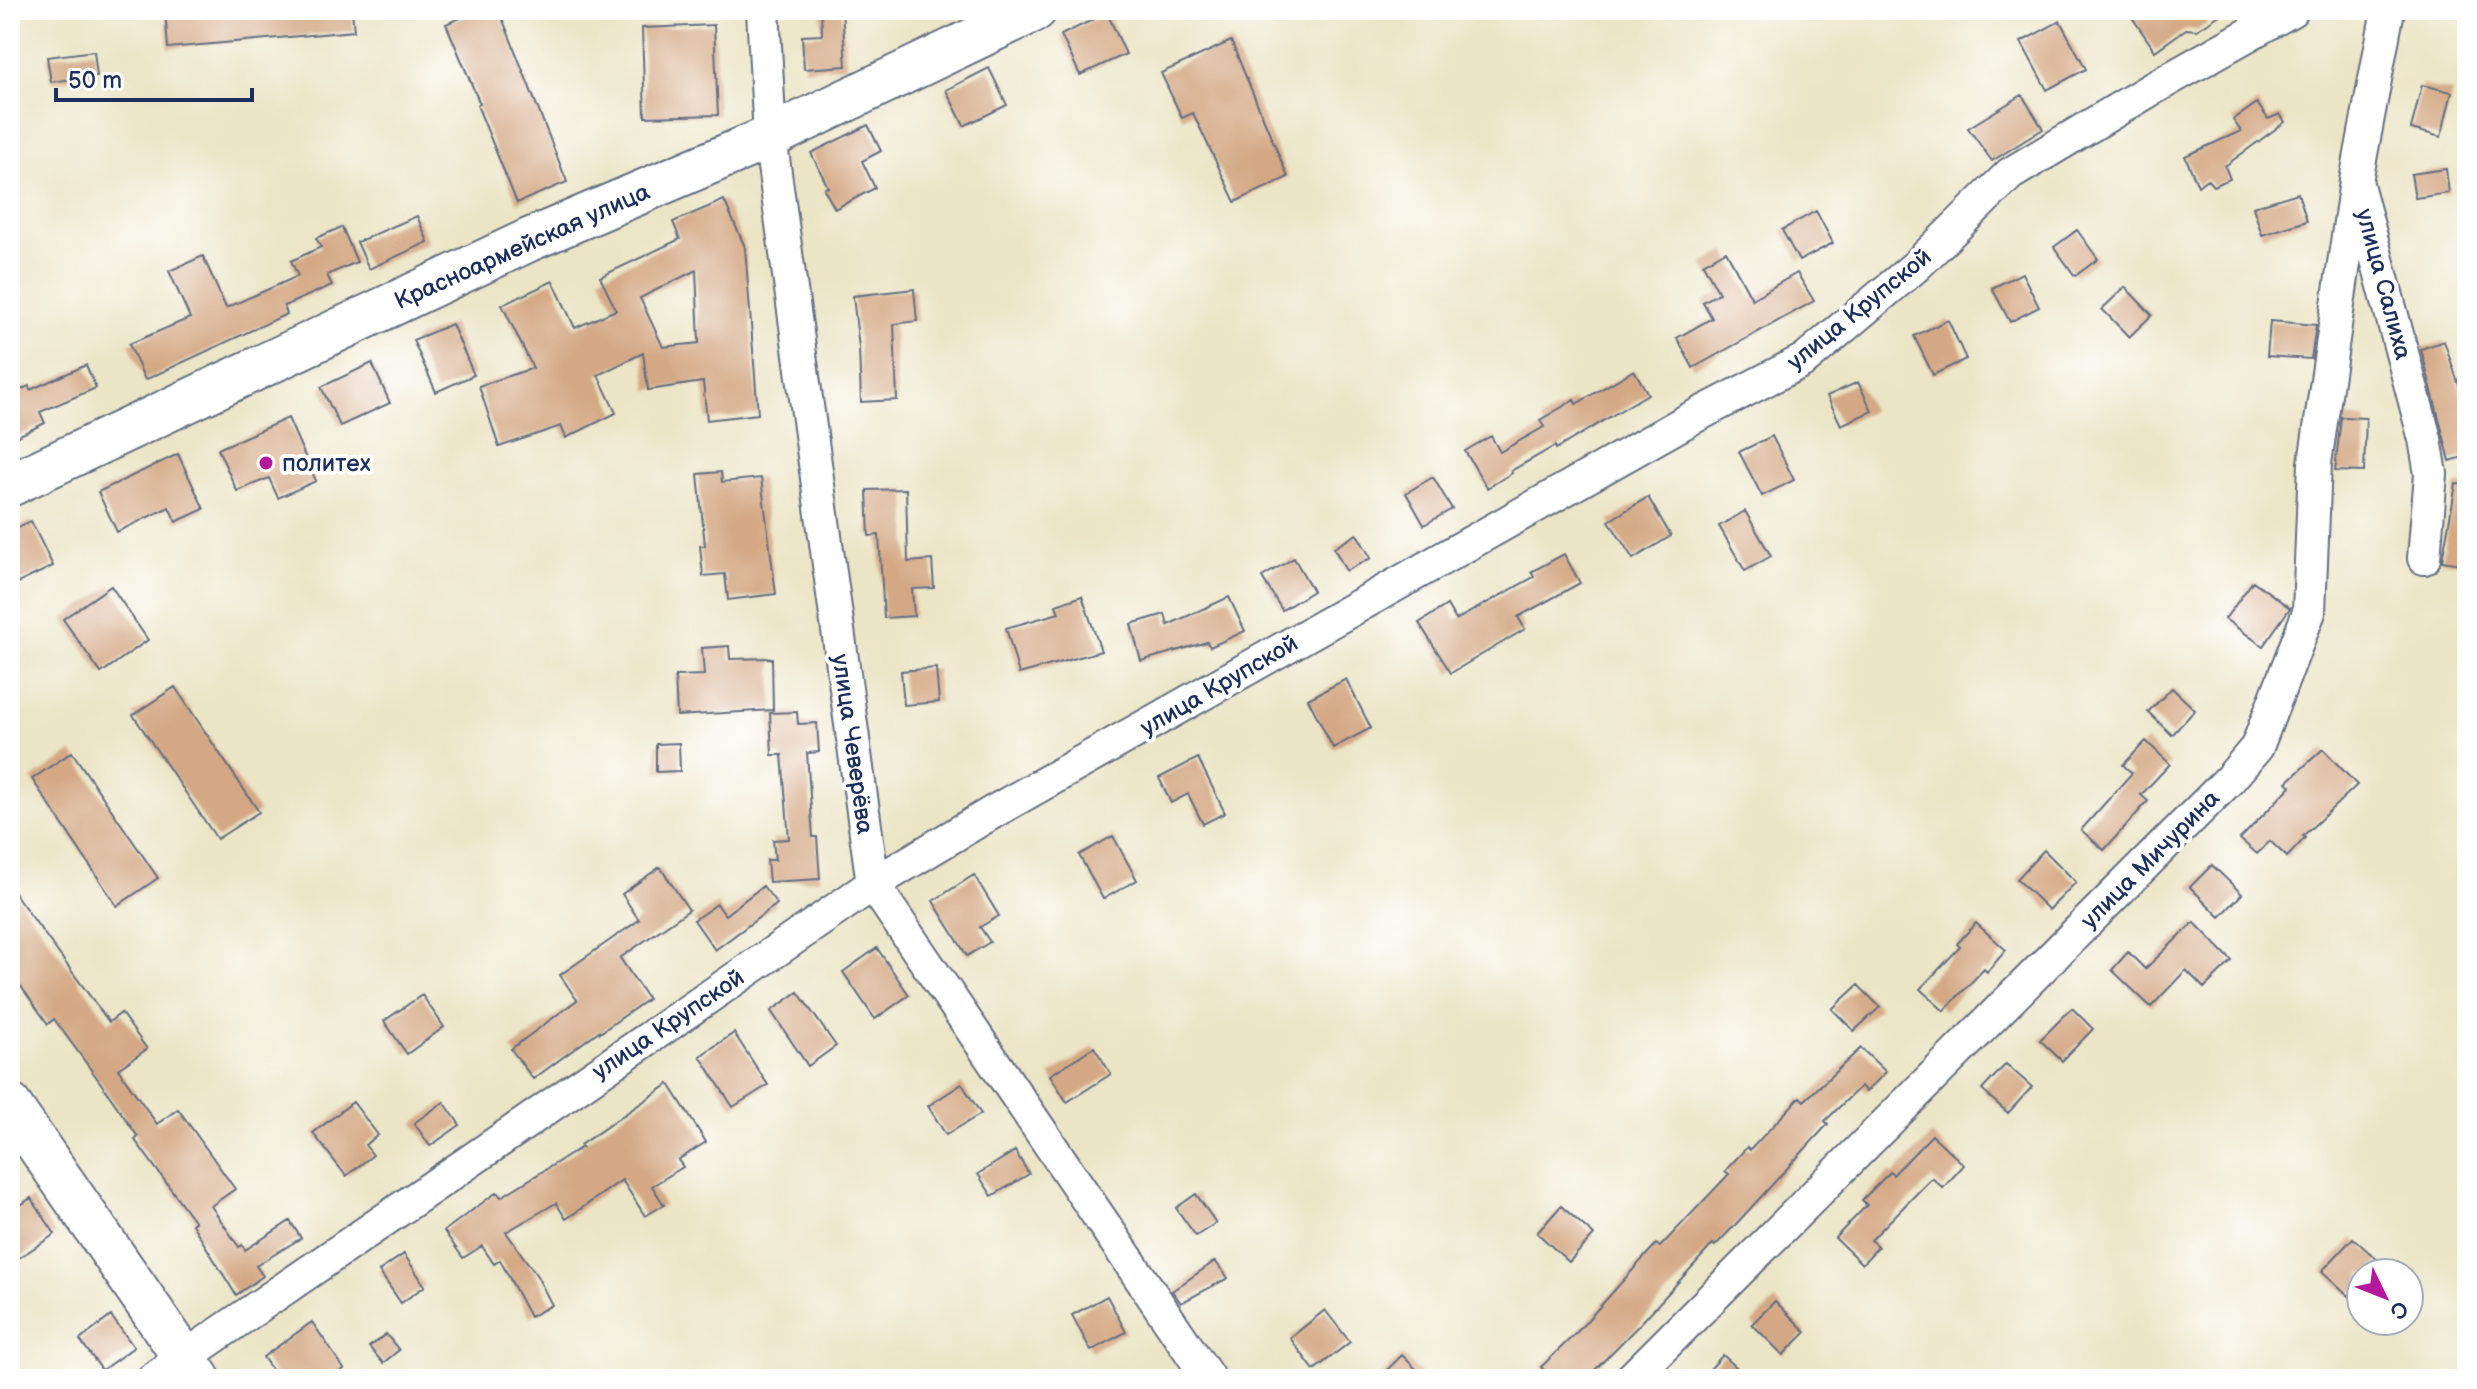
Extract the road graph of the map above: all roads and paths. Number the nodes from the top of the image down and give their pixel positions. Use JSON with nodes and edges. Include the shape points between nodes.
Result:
{"nodes":[{"id":1,"x":763,"y":10,"type":"edge"},
{"id":2,"x":1035,"y":10,"type":"edge"},
{"id":3,"x":2292,"y":10,"type":"edge"},
{"id":4,"x":2388,"y":10,"type":"edge"},
{"id":5,"x":770,"y":137,"type":"junction"},
{"id":6,"x":2356,"y":181,"type":"junction"},
{"id":7,"x":10,"y":485,"type":"edge"},
{"id":8,"x":2424,"y":558,"type":"dead end"},
{"id":9,"x":873,"y":884,"type":"junction"},
{"id":10,"x":10,"y":1105,"type":"edge"},
{"id":11,"x":178,"y":1372,"type":"edge"},
{"id":12,"x":1209,"y":1379,"type":"edge"},
{"id":13,"x":1631,"y":1379,"type":"edge"}],
"edges":[{"from":1,"to":5,"type":"street","name":"улица Чеверёва"},
{"from":2,"to":5,"type":"main road","name":"Красноармейская улица"},
{"from":3,"to":9,"type":"street","name":"улица Крупской","via":[[2010,174],[1916,266],[1804,360],[1622,457]]},
{"from":4,"to":6,"type":"street","name":"улица Салиха"},
{"from":5,"to":7,"type":"main road","name":"Красноармейская улица","via":[[529,240]]},
{"from":5,"to":9,"type":"street","name":"улица Чеверёва"},
{"from":6,"to":8,"type":"street","name":"улица Салиха","via":[[2425,439],[2431,474]]},
{"from":6,"to":13,"type":"street","name":"улица Мичурина","via":[[2315,463],[2309,612],[2257,747]]},
{"from":9,"to":11,"type":"street","name":"улица Крупской"},
{"from":9,"to":12,"type":"street","name":"улица Чеверёва"},
{"from":10,"to":11,"type":"main road"}]}
